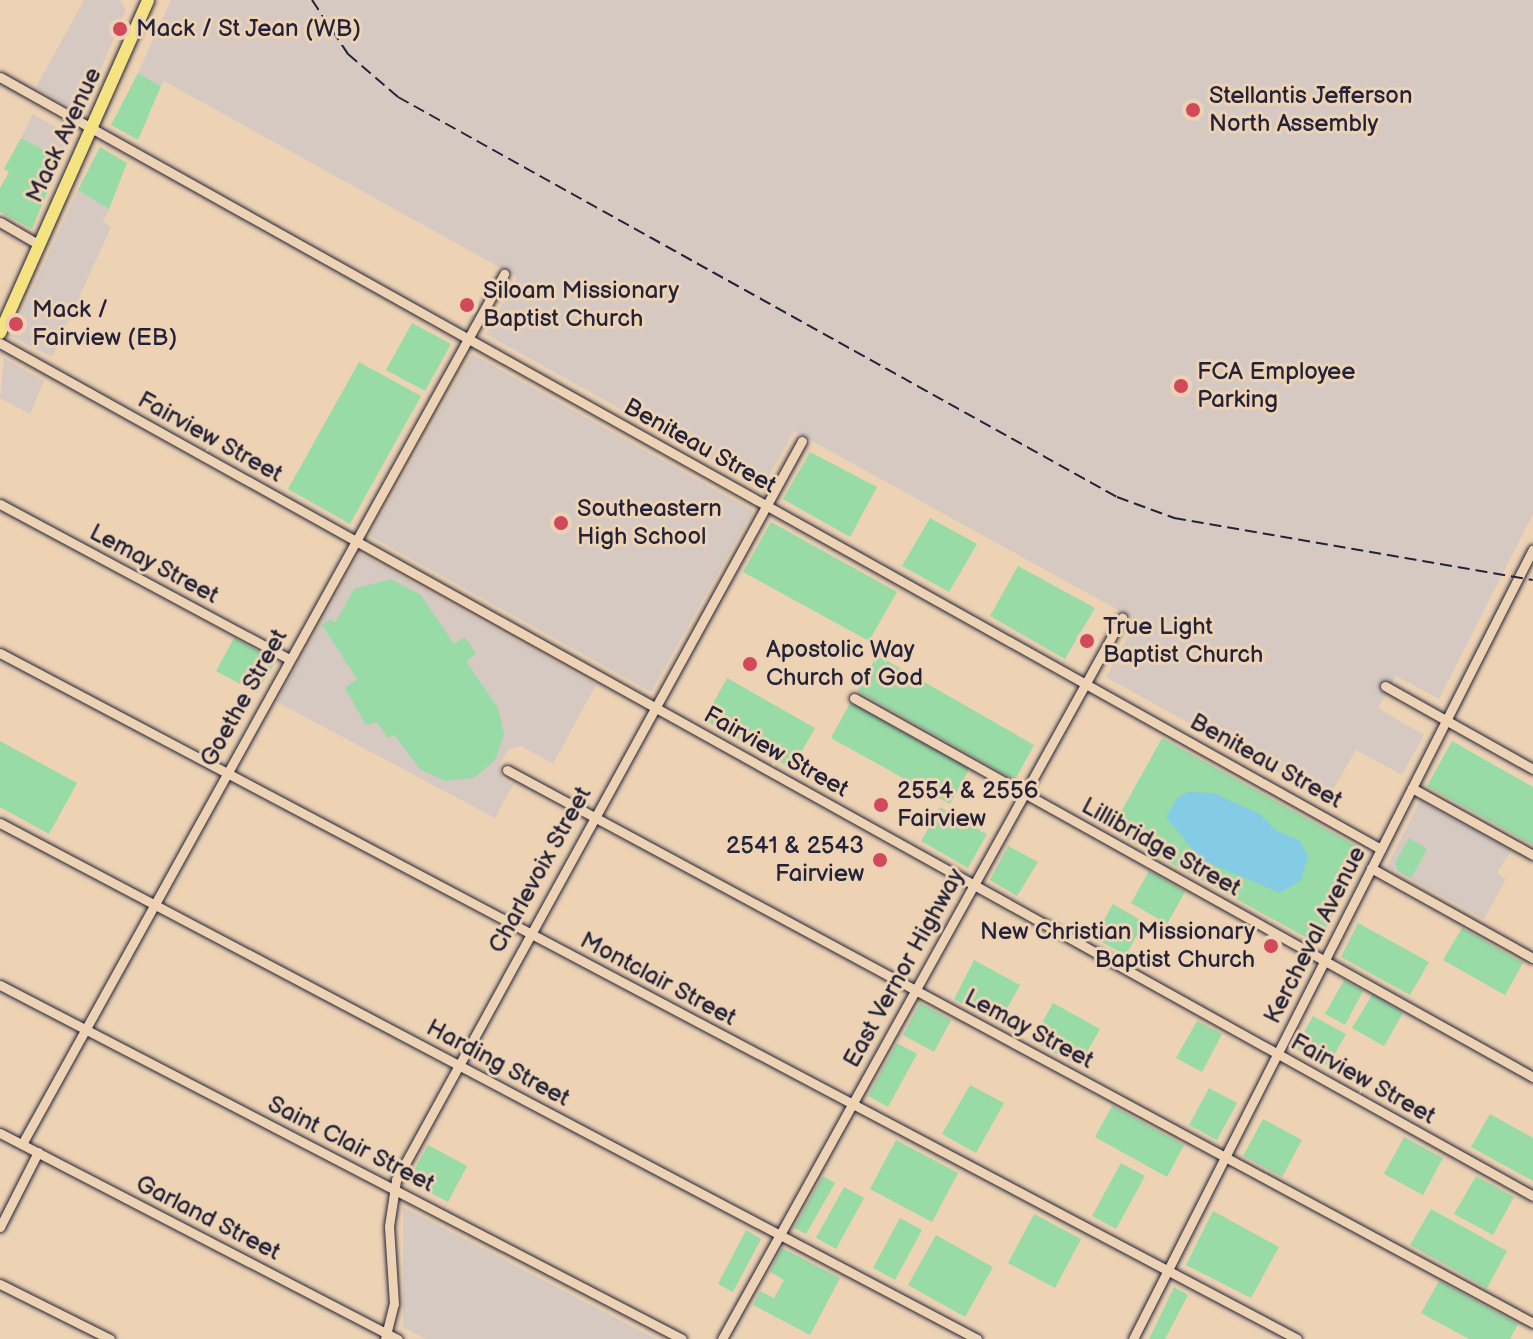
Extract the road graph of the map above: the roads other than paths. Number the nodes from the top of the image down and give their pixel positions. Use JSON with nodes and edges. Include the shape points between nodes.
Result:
{"nodes":[{"id":1,"x":148,"y":0,"type":"edge"},
{"id":2,"x":0,"y":77,"type":"edge"},
{"id":3,"x":91,"y":129,"type":"junction"},
{"id":4,"x":0,"y":222,"type":"edge"},
{"id":5,"x":38,"y":244,"type":"junction"},
{"id":6,"x":504,"y":274,"type":"dead end"},
{"id":7,"x":0,"y":333,"type":"edge"},
{"id":8,"x":467,"y":339,"type":"junction"},
{"id":9,"x":0,"y":343,"type":"edge"},
{"id":10,"x":802,"y":441,"type":"dead end"},
{"id":11,"x":0,"y":504,"type":"edge"},
{"id":12,"x":766,"y":506,"type":"junction"},
{"id":13,"x":355,"y":540,"type":"junction"},
{"id":14,"x":1533,"y":549,"type":"edge"},
{"id":15,"x":1122,"y":618,"type":"dead end"},
{"id":16,"x":0,"y":653,"type":"edge"},
{"id":17,"x":289,"y":659,"type":"junction"},
{"id":18,"x":1085,"y":684,"type":"junction"},
{"id":19,"x":1385,"y":686,"type":"dead end"},
{"id":20,"x":854,"y":698,"type":"dead end"},
{"id":21,"x":654,"y":707,"type":"junction"},
{"id":22,"x":1445,"y":721,"type":"junction"},
{"id":23,"x":1533,"y":769,"type":"edge"},
{"id":24,"x":507,"y":770,"type":"dead end"},
{"id":25,"x":226,"y":773,"type":"junction"},
{"id":26,"x":1412,"y":788,"type":"junction"},
{"id":27,"x":1024,"y":793,"type":"junction"},
{"id":28,"x":592,"y":818,"type":"junction"},
{"id":29,"x":0,"y":823,"type":"edge"},
{"id":30,"x":1381,"y":849,"type":"junction"},
{"id":31,"x":1533,"y":855,"type":"edge"},
{"id":32,"x":1371,"y":868,"type":"junction"},
{"id":33,"x":973,"y":885,"type":"junction"},
{"id":34,"x":153,"y":904,"type":"junction"},
{"id":35,"x":529,"y":933,"type":"junction"},
{"id":36,"x":1533,"y":958,"type":"edge"},
{"id":37,"x":1325,"y":959,"type":"junction"},
{"id":38,"x":0,"y":985,"type":"edge"},
{"id":39,"x":915,"y":991,"type":"junction"},
{"id":40,"x":84,"y":1029,"type":"junction"},
{"id":41,"x":1278,"y":1054,"type":"junction"},
{"id":42,"x":456,"y":1064,"type":"junction"},
{"id":43,"x":1533,"y":1077,"type":"edge"},
{"id":44,"x":851,"y":1104,"type":"junction"},
{"id":45,"x":0,"y":1133,"type":"edge"},
{"id":46,"x":22,"y":1144,"type":"junction"},
{"id":47,"x":38,"y":1152,"type":"junction"},
{"id":48,"x":1225,"y":1157,"type":"junction"},
{"id":49,"x":393,"y":1189,"type":"junction"},
{"id":50,"x":1533,"y":1196,"type":"edge"},
{"id":51,"x":0,"y":1227,"type":"edge"},
{"id":52,"x":778,"y":1234,"type":"junction"},
{"id":53,"x":1168,"y":1270,"type":"junction"},
{"id":54,"x":0,"y":1284,"type":"edge"},
{"id":55,"x":1533,"y":1323,"type":"edge"},
{"id":56,"x":386,"y":1336,"type":"edge"},
{"id":57,"x":110,"y":1339,"type":"edge"},
{"id":58,"x":398,"y":1339,"type":"edge"},
{"id":59,"x":682,"y":1339,"type":"edge"},
{"id":60,"x":722,"y":1339,"type":"edge"},
{"id":61,"x":977,"y":1339,"type":"edge"},
{"id":62,"x":1133,"y":1339,"type":"edge"},
{"id":63,"x":1297,"y":1339,"type":"edge"}],
"edges":[{"from":1,"to":3,"type":"main road","name":"Mack Avenue"},
{"from":2,"to":3,"type":"street","name":"Beniteau Street"},
{"from":3,"to":5,"type":"main road","name":"Mack Avenue"},
{"from":3,"to":8,"type":"street","name":"Beniteau Street"},
{"from":4,"to":5,"type":"street"},
{"from":5,"to":7,"type":"main road","name":"Mack Avenue"},
{"from":6,"to":8,"type":"street","name":"Goethe Street"},
{"from":8,"to":12,"type":"street","name":"Beniteau Street"},
{"from":8,"to":13,"type":"street","name":"Goethe Street"},
{"from":9,"to":13,"type":"street","name":"Fairview Street"},
{"from":10,"to":12,"type":"street","name":"Charlevoix Street"},
{"from":11,"to":17,"type":"street","name":"Lemay Street"},
{"from":12,"to":18,"type":"street","name":"Beniteau Street"},
{"from":12,"to":21,"type":"street","name":"Charlevoix Street"},
{"from":13,"to":17,"type":"street","name":"Goethe Street"},
{"from":13,"to":21,"type":"street","name":"Fairview Street"},
{"from":14,"to":22,"type":"street","name":"Kercheval Avenue"},
{"from":15,"to":18,"type":"street","name":"East Vernor Highway"},
{"from":16,"to":25,"type":"street","name":"Montclair Street"},
{"from":17,"to":25,"type":"street","name":"Goethe Street"},
{"from":18,"to":27,"type":"street","name":"East Vernor Highway"},
{"from":18,"to":30,"type":"street","name":"Beniteau Street"},
{"from":19,"to":22,"type":"street"},
{"from":20,"to":27,"type":"street","name":"Lillibridge Street"},
{"from":21,"to":28,"type":"street","name":"Charlevoix Street"},
{"from":21,"to":33,"type":"street","name":"Fairview Street"},
{"from":22,"to":23,"type":"street"},
{"from":22,"to":26,"type":"street","name":"Kercheval Avenue"},
{"from":24,"to":28,"type":"street","name":"Lemay Street"},
{"from":25,"to":34,"type":"street","name":"Goethe Street"},
{"from":25,"to":35,"type":"street","name":"Montclair Street"},
{"from":26,"to":30,"type":"street","name":"Kercheval Avenue"},
{"from":26,"to":31,"type":"street"},
{"from":27,"to":33,"type":"street","name":"East Vernor Highway"},
{"from":27,"to":37,"type":"street","name":"Lillibridge Street"},
{"from":28,"to":35,"type":"street","name":"Charlevoix Street"},
{"from":28,"to":39,"type":"street","name":"Lemay Street"},
{"from":29,"to":34,"type":"street","name":"Harding Street"},
{"from":30,"to":32,"type":"street","name":"Kercheval Avenue"},
{"from":32,"to":36,"type":"street"},
{"from":32,"to":37,"type":"street","name":"Kercheval Avenue"},
{"from":33,"to":39,"type":"street","name":"East Vernor Highway"},
{"from":33,"to":41,"type":"street","name":"Fairview Street"},
{"from":34,"to":40,"type":"street","name":"Goethe Street"},
{"from":34,"to":42,"type":"street","name":"Harding Street"},
{"from":35,"to":42,"type":"street","name":"Charlevoix Street"},
{"from":35,"to":44,"type":"street","name":"Montclair Street"},
{"from":37,"to":41,"type":"street","name":"Kercheval Avenue"},
{"from":37,"to":43,"type":"street","name":"Lillibridge Street"},
{"from":38,"to":40,"type":"street","name":"Saint Clair Street"},
{"from":39,"to":44,"type":"street","name":"East Vernor Highway"},
{"from":39,"to":48,"type":"street","name":"Lemay Street"},
{"from":40,"to":46,"type":"street","name":"Goethe Street"},
{"from":40,"to":49,"type":"street","name":"Saint Clair Street"},
{"from":41,"to":48,"type":"street","name":"Kercheval Avenue"},
{"from":41,"to":50,"type":"street","name":"Fairview Street"},
{"from":42,"to":49,"type":"street","name":"Charlevoix Street"},
{"from":42,"to":52,"type":"street","name":"Harding Street"},
{"from":44,"to":52,"type":"street","name":"East Vernor Highway"},
{"from":44,"to":53,"type":"street","name":"Montclair Street"},
{"from":45,"to":46,"type":"street","name":"Garland Street"},
{"from":46,"to":47,"type":"street","name":"Garland Street"},
{"from":47,"to":51,"type":"street"},
{"from":47,"to":56,"type":"street","name":"Garland Street"},
{"from":48,"to":53,"type":"street","name":"Kercheval Avenue"},
{"from":48,"to":55,"type":"street","name":"Lemay Street"},
{"from":49,"to":56,"type":"street","name":"Charlevoix Street","via":[[389,1226],[394,1304]]},
{"from":49,"to":59,"type":"street","name":"Saint Clair Street"},
{"from":52,"to":60,"type":"street","name":"East Vernor Highway"},
{"from":52,"to":61,"type":"street","name":"Harding Street"},
{"from":53,"to":62,"type":"street","name":"Kercheval Avenue"},
{"from":53,"to":63,"type":"street","name":"Montclair Street"},
{"from":54,"to":57,"type":"street"},
{"from":56,"to":58,"type":"street","name":"Garland Street"}]}
